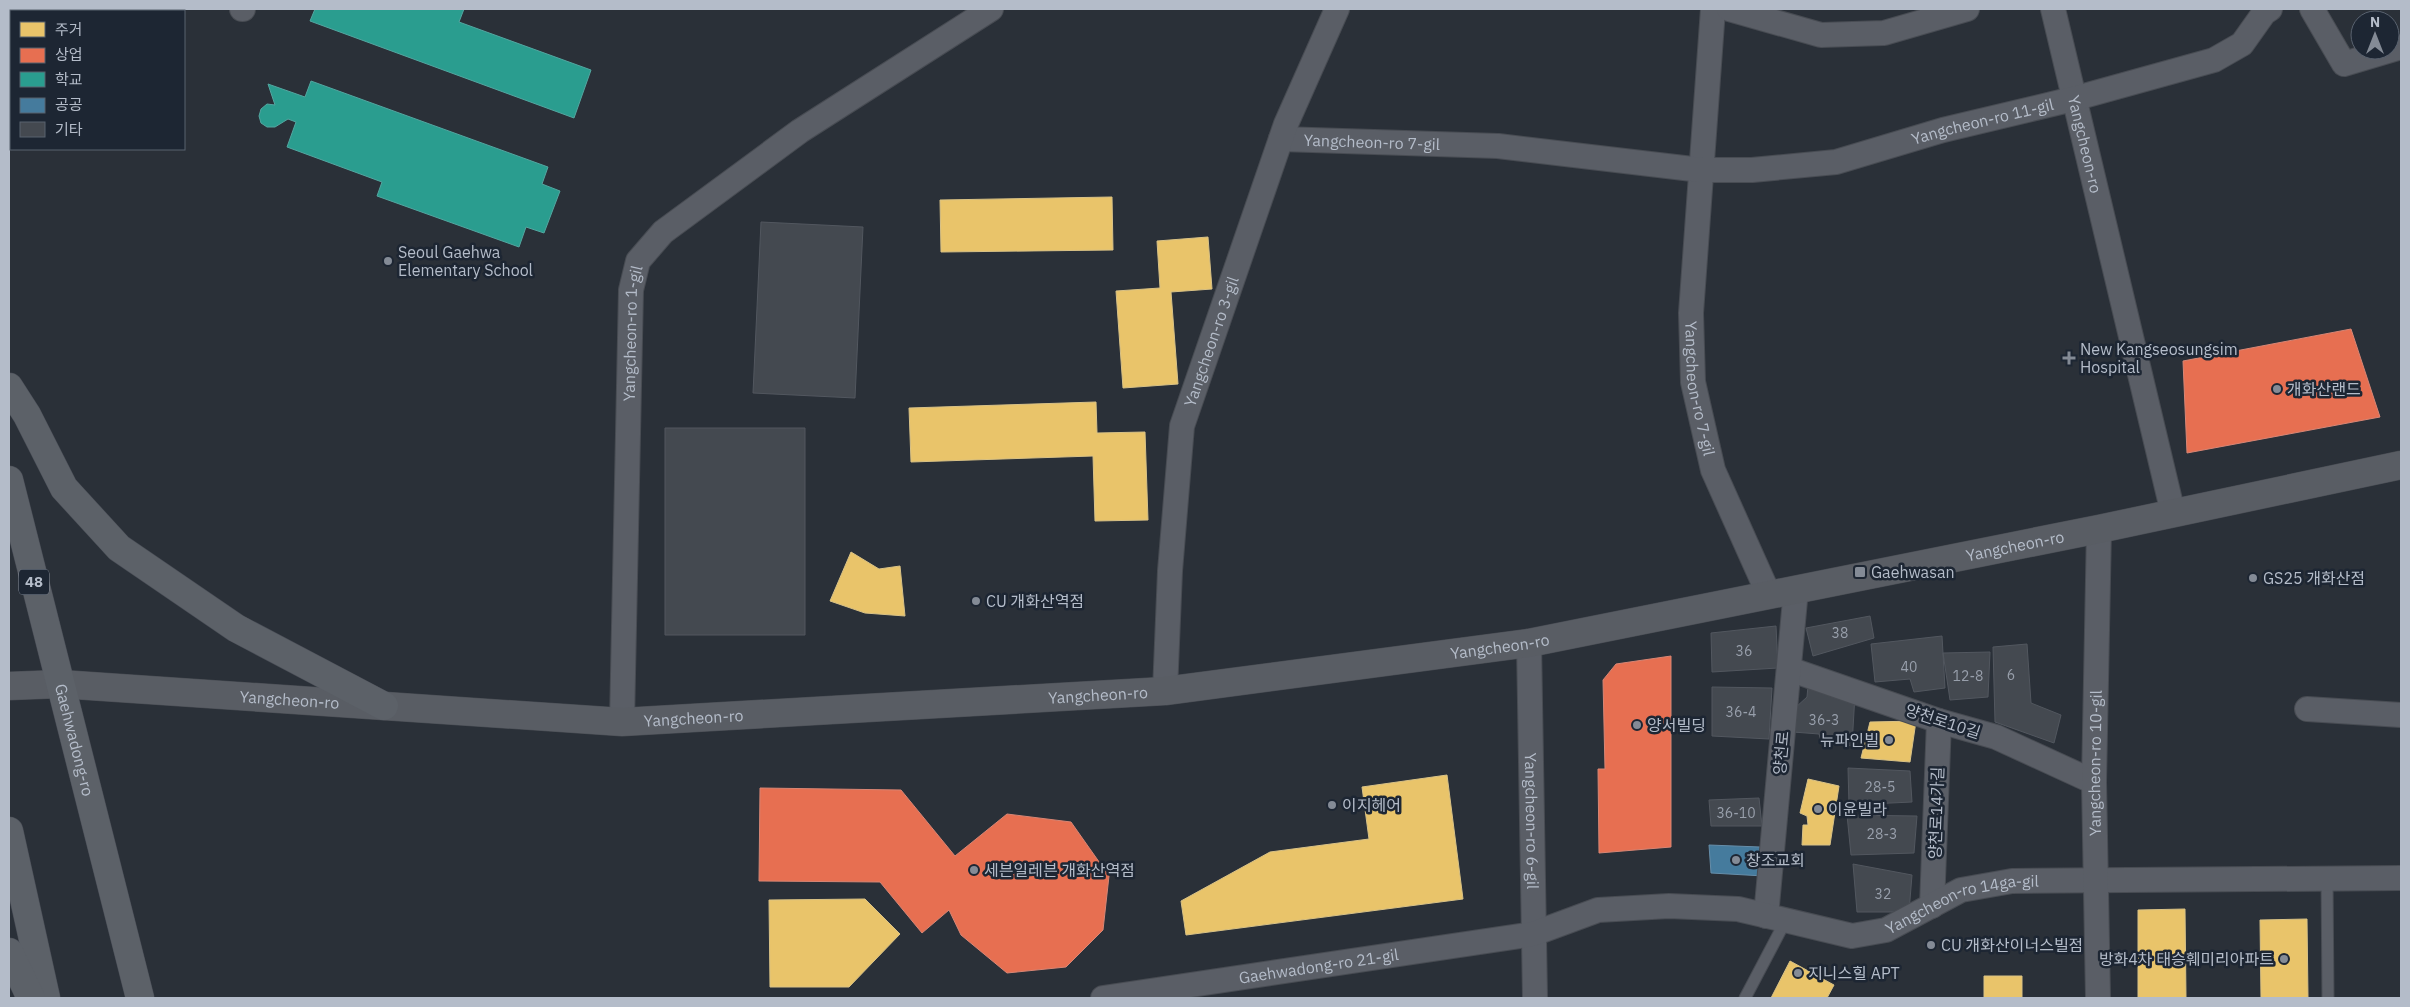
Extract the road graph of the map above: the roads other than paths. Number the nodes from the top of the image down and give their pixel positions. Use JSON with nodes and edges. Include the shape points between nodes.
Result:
{"nodes":[{"id":1,"x":991,"y":9,"type":"edge"},
{"id":2,"x":1337,"y":9,"type":"edge"},
{"id":3,"x":1713,"y":9,"type":"edge"},
{"id":4,"x":1729,"y":9,"type":"edge"},
{"id":5,"x":1967,"y":9,"type":"edge"},
{"id":6,"x":2053,"y":9,"type":"edge"},
{"id":7,"x":2270,"y":9,"type":"edge"},
{"id":8,"x":2312,"y":9,"type":"edge"},
{"id":9,"x":2401,"y":47,"type":"edge"},
{"id":10,"x":2073,"y":99,"type":"junction"},
{"id":11,"x":1280,"y":139,"type":"junction"},
{"id":12,"x":1701,"y":170,"type":"junction"},
{"id":13,"x":9,"y":387,"type":"edge"},
{"id":14,"x":2401,"y":465,"type":"edge"},
{"id":15,"x":9,"y":480,"type":"edge"},
{"id":16,"x":2173,"y":513,"type":"junction"},
{"id":17,"x":2099,"y":529,"type":"junction"},
{"id":18,"x":1796,"y":589,"type":"junction"},
{"id":19,"x":1769,"y":595,"type":"junction"},
{"id":20,"x":1529,"y":643,"type":"junction"},
{"id":21,"x":1789,"y":669,"type":"junction"},
{"id":22,"x":60,"y":684,"type":"junction"},
{"id":23,"x":9,"y":686,"type":"edge"},
{"id":24,"x":1165,"y":691,"type":"junction"},
{"id":25,"x":384,"y":706,"type":"junction"},
{"id":26,"x":2307,"y":709,"type":"dead end"},
{"id":27,"x":2401,"y":715,"type":"edge"},
{"id":28,"x":1939,"y":720,"type":"junction"},
{"id":29,"x":622,"y":722,"type":"junction"},
{"id":30,"x":2094,"y":782,"type":"junction"},
{"id":31,"x":9,"y":830,"type":"edge"},
{"id":32,"x":2327,"y":878,"type":"junction"},
{"id":33,"x":2401,"y":878,"type":"edge"},
{"id":34,"x":2096,"y":880,"type":"junction"},
{"id":35,"x":1932,"y":906,"type":"junction"},
{"id":36,"x":1776,"y":918,"type":"junction"},
{"id":37,"x":1533,"y":934,"type":"junction"},
{"id":38,"x":9,"y":952,"type":"edge"},
{"id":39,"x":31,"y":998,"type":"edge"},
{"id":40,"x":46,"y":998,"type":"edge"},
{"id":41,"x":140,"y":998,"type":"edge"},
{"id":42,"x":1103,"y":998,"type":"edge"},
{"id":43,"x":1535,"y":998,"type":"edge"},
{"id":44,"x":1745,"y":998,"type":"edge"},
{"id":45,"x":2098,"y":998,"type":"edge"},
{"id":46,"x":2328,"y":998,"type":"edge"}],
"edges":[{"from":1,"to":29,"type":"street","name":"Yangcheon-ro 1-gil","via":[[800,131],[663,232],[638,260],[631,290]]},
{"from":2,"to":11,"type":"street","name":"Yangcheon-ro 3-gil"},
{"from":3,"to":12,"type":"street","name":"Yangcheon-ro 7-gil"},
{"from":4,"to":5,"type":"street","via":[[1820,35],[1884,33]]},
{"from":6,"to":10,"type":"street","name":"Yangcheon-ro"},
{"from":7,"to":10,"type":"street","name":"Yangcheon-ro 11-gil","via":[[2264,12],[2242,44],[2214,60]]},
{"from":8,"to":9,"type":"street","via":[[2344,64]]},
{"from":10,"to":12,"type":"street","name":"Yangcheon-ro 11-gil","via":[[1942,130],[1836,162],[1752,170]]},
{"from":10,"to":16,"type":"street","name":"Yangcheon-ro"},
{"from":11,"to":12,"type":"street","name":"Yangcheon-ro 7-gil","via":[[1498,146]]},
{"from":11,"to":24,"type":"street","name":"Yangcheon-ro 3-gil","via":[[1182,426],[1170,571]]},
{"from":12,"to":19,"type":"street","name":"Yangcheon-ro 7-gil","via":[[1691,313],[1693,382],[1713,470]]},
{"from":13,"to":25,"type":"main road","via":[[64,488],[119,548],[236,628]]},
{"from":14,"to":16,"type":"main road","name":"Yangcheon-ro"},
{"from":15,"to":22,"type":"main road","name":"Gaehwadong-ro","number":"48"},
{"from":16,"to":17,"type":"main road","name":"Yangcheon-ro"},
{"from":17,"to":18,"type":"main road","name":"Yangcheon-ro"},
{"from":17,"to":30,"type":"street","name":"Yangcheon-ro 10-gil"},
{"from":18,"to":19,"type":"main road","name":"Yangcheon-ro"},
{"from":18,"to":21,"type":"street","name":"양천로"},
{"from":19,"to":20,"type":"main road","name":"Yangcheon-ro"},
{"from":20,"to":24,"type":"main road","name":"Yangcheon-ro"},
{"from":20,"to":37,"type":"street","name":"Yangcheon-ro 6-gil"},
{"from":21,"to":28,"type":"street","name":"양천로10길"},
{"from":21,"to":36,"type":"street","name":"양천로"},
{"from":22,"to":23,"type":"main road","name":"Yangcheon-ro"},
{"from":22,"to":25,"type":"main road","name":"Yangcheon-ro"},
{"from":22,"to":41,"type":"main road","name":"Gaehwadong-ro"},
{"from":24,"to":29,"type":"main road","name":"Yangcheon-ro"},
{"from":25,"to":29,"type":"main road","name":"Yangcheon-ro"},
{"from":26,"to":27,"type":"street"},
{"from":28,"to":30,"type":"street","name":"양천로10길","via":[[1996,737]]},
{"from":28,"to":35,"type":"street","name":"양천로14가길"},
{"from":30,"to":34,"type":"street","name":"Yangcheon-ro 10-gil"},
{"from":31,"to":40,"type":"main road"},
{"from":32,"to":33,"type":"street","name":"Yangcheon-ro 14ga-gil"},
{"from":32,"to":34,"type":"street","name":"Yangcheon-ro 14ga-gil"},
{"from":32,"to":46,"type":"lane"},
{"from":34,"to":35,"type":"street","name":"Yangcheon-ro 14ga-gil","via":[[2012,881],[1961,890]]},
{"from":34,"to":45,"type":"street","name":"Yangcheon-ro 10-gil"},
{"from":35,"to":36,"type":"street","name":"Yangcheon-ro 14ga-gil","via":[[1886,930],[1852,936]]},
{"from":36,"to":37,"type":"street","name":"Yangcheon-ro 14ga-gil","via":[[1738,909],[1669,906],[1598,910]]},
{"from":36,"to":44,"type":"lane"},
{"from":37,"to":42,"type":"street","name":"Gaehwadong-ro 21-gil"},
{"from":37,"to":43,"type":"street","name":"Yangcheon-ro 6-gil"},
{"from":38,"to":39,"type":"main road"}]}
